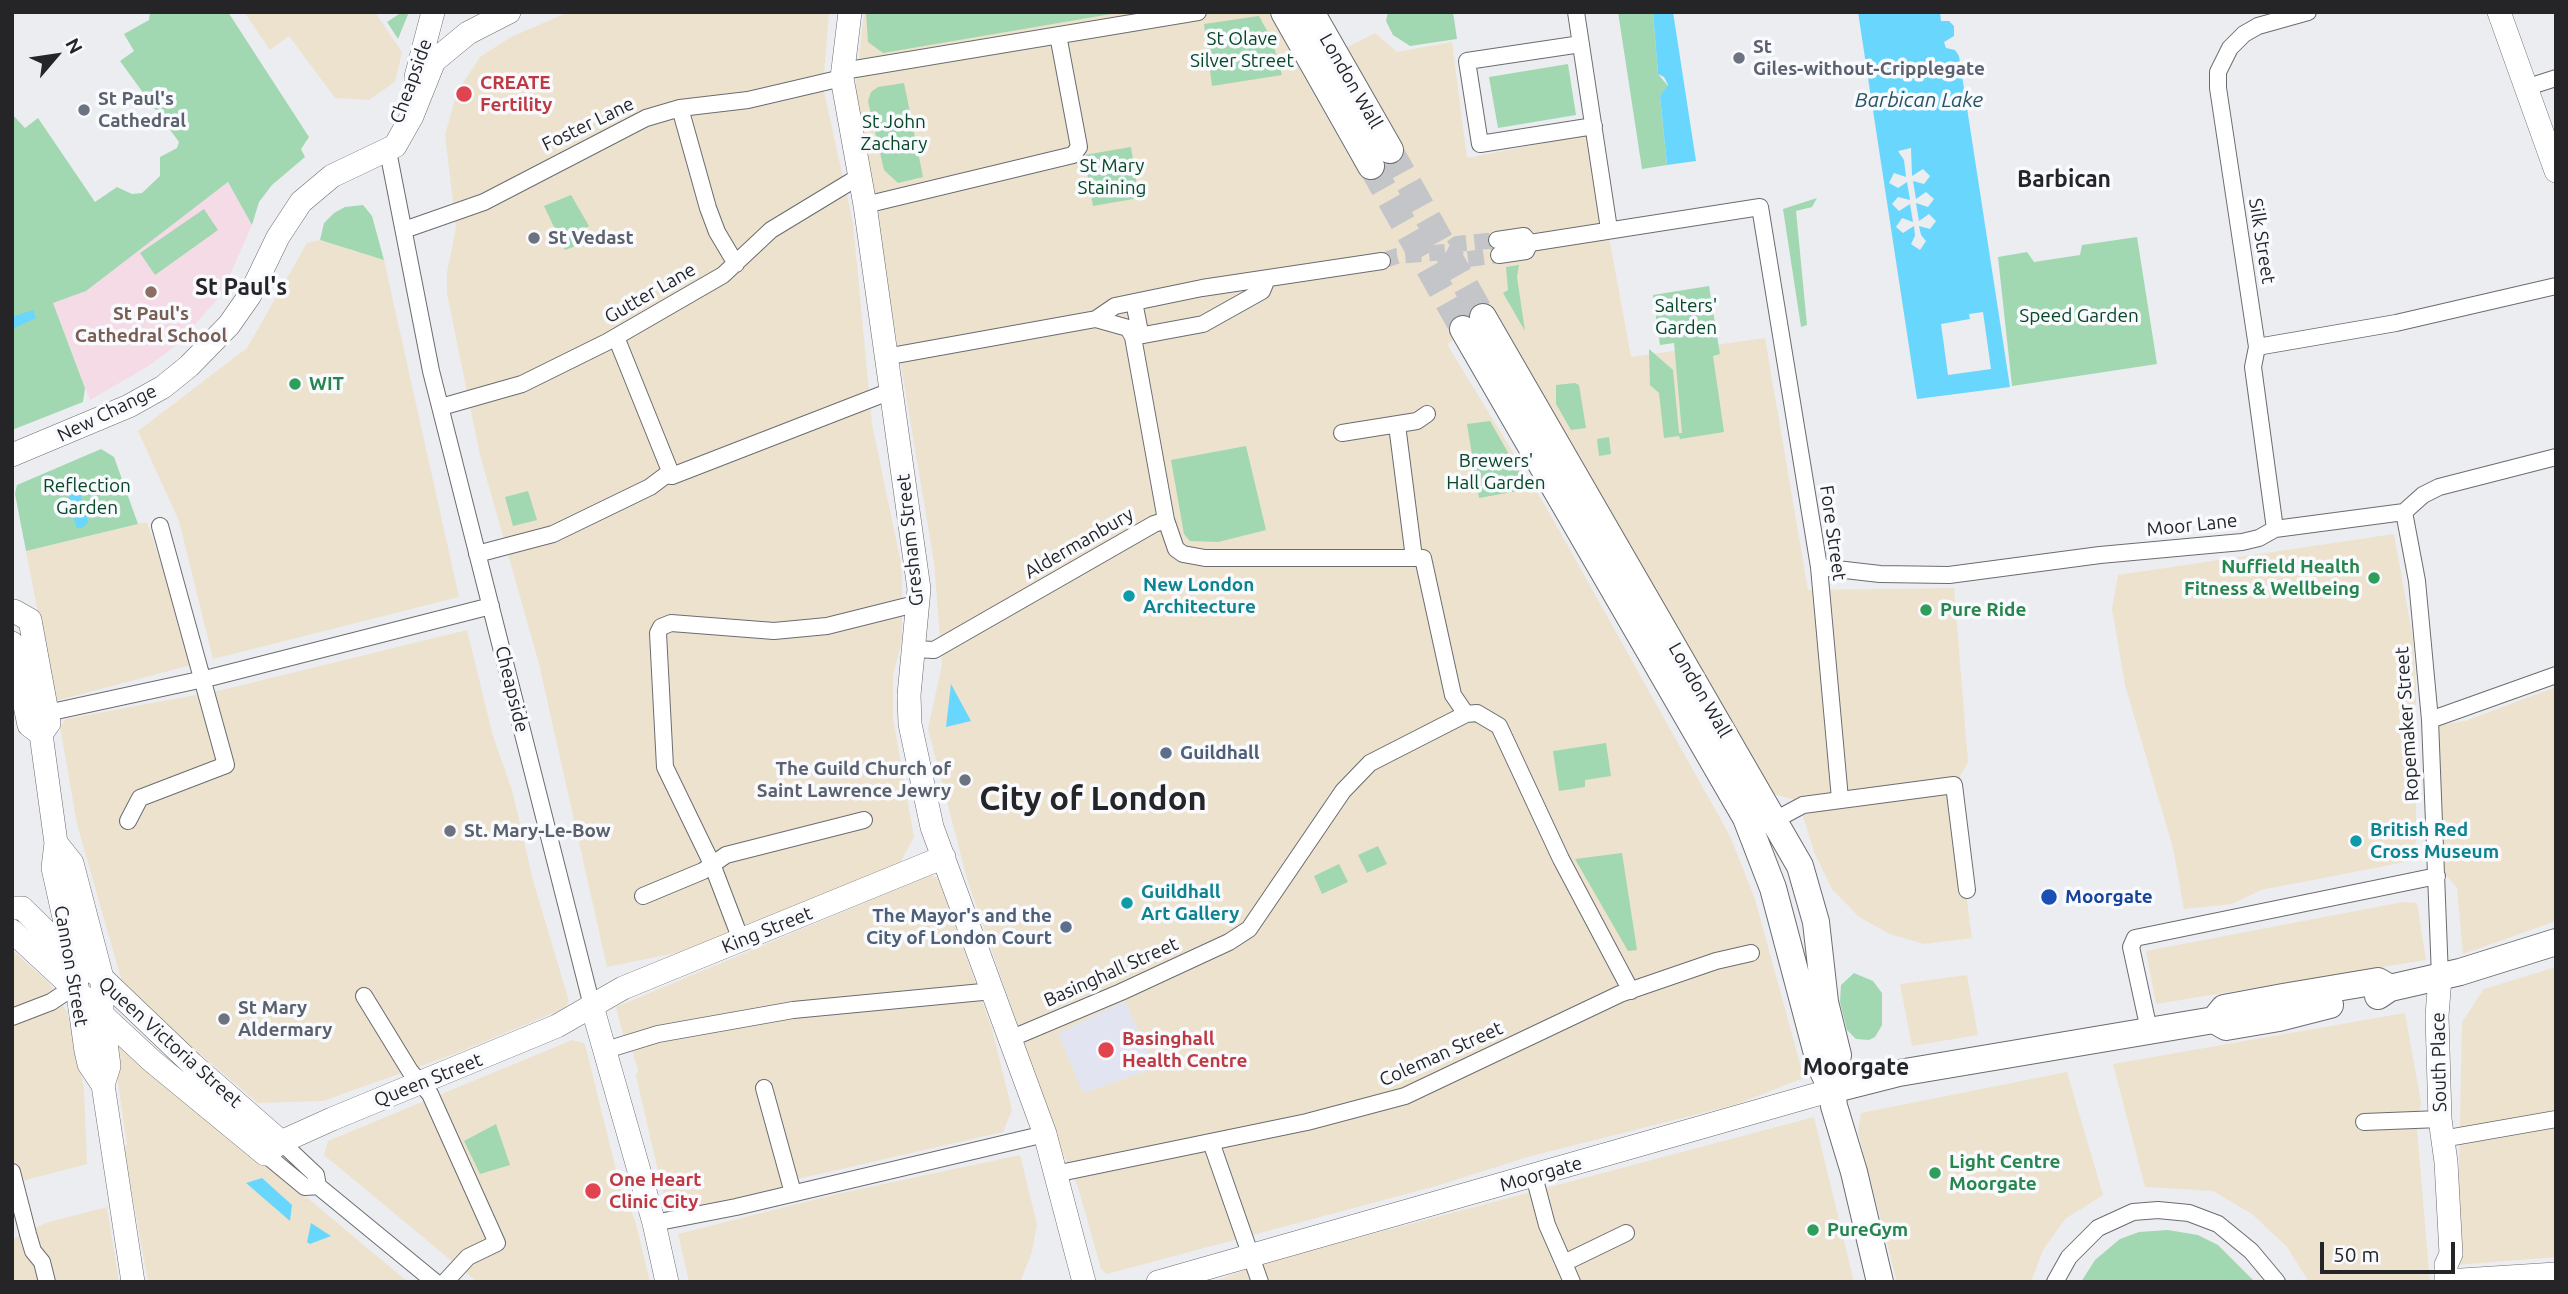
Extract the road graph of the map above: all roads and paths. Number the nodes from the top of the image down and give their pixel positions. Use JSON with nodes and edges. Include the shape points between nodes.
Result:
{"nodes":[{"id":1,"x":433,"y":12,"type":"edge"},
{"id":2,"x":509,"y":12,"type":"edge"},
{"id":3,"x":850,"y":12,"type":"edge"},
{"id":4,"x":1198,"y":12,"type":"edge"},
{"id":5,"x":1284,"y":12,"type":"edge"},
{"id":6,"x":1311,"y":12,"type":"edge"},
{"id":7,"x":1576,"y":12,"type":"edge"},
{"id":8,"x":2308,"y":12,"type":"edge"},
{"id":9,"x":2499,"y":12,"type":"edge"},
{"id":10,"x":1058,"y":35,"type":"junction"},
{"id":11,"x":1581,"y":44,"type":"junction"},
{"id":12,"x":843,"y":75,"type":"junction"},
{"id":13,"x":2556,"y":78,"type":"edge"},
{"id":14,"x":2528,"y":87,"type":"junction"},
{"id":15,"x":680,"y":108,"type":"junction"},
{"id":16,"x":1594,"y":125,"type":"junction"},
{"id":17,"x":388,"y":151,"type":"junction"},
{"id":18,"x":2556,"y":171,"type":"edge"},
{"id":19,"x":860,"y":176,"type":"junction"},
{"id":20,"x":865,"y":205,"type":"junction"},
{"id":21,"x":1609,"y":229,"type":"junction"},
{"id":22,"x":404,"y":230,"type":"junction"},
{"id":23,"x":1498,"y":247,"type":"tunnel mouth"},
{"id":24,"x":1382,"y":261,"type":"tunnel mouth"},
{"id":25,"x":736,"y":264,"type":"junction"},
{"id":26,"x":1267,"y":279,"type":"junction"},
{"id":27,"x":2556,"y":286,"type":"edge"},
{"id":28,"x":1202,"y":289,"type":"junction"},
{"id":29,"x":1134,"y":302,"type":"junction"},
{"id":30,"x":1214,"y":318,"type":"junction"},
{"id":31,"x":1096,"y":320,"type":"junction"},
{"id":32,"x":616,"y":337,"type":"junction"},
{"id":33,"x":1133,"y":337,"type":"junction"},
{"id":34,"x":2258,"y":347,"type":"junction"},
{"id":35,"x":885,"y":357,"type":"junction"},
{"id":36,"x":891,"y":391,"type":"junction"},
{"id":37,"x":440,"y":407,"type":"junction"},
{"id":38,"x":1427,"y":414,"type":"dead end"},
{"id":39,"x":1397,"y":425,"type":"junction"},
{"id":40,"x":1342,"y":433,"type":"dead end"},
{"id":41,"x":12,"y":455,"type":"edge"},
{"id":42,"x":2556,"y":457,"type":"edge"},
{"id":43,"x":672,"y":476,"type":"junction"},
{"id":44,"x":2404,"y":512,"type":"junction"},
{"id":45,"x":1166,"y":520,"type":"junction"},
{"id":46,"x":160,"y":526,"type":"dead end"},
{"id":47,"x":2275,"y":529,"type":"junction"},
{"id":48,"x":477,"y":554,"type":"junction"},
{"id":49,"x":1419,"y":558,"type":"junction"},
{"id":50,"x":1819,"y":567,"type":"junction"},
{"id":51,"x":919,"y":603,"type":"junction"},
{"id":52,"x":491,"y":606,"type":"junction"},
{"id":53,"x":13,"y":611,"type":"edge"},
{"id":54,"x":12,"y":643,"type":"edge"},
{"id":55,"x":914,"y":649,"type":"junction"},
{"id":56,"x":2556,"y":674,"type":"edge"},
{"id":57,"x":203,"y":679,"type":"junction"},
{"id":58,"x":1466,"y":715,"type":"junction"},
{"id":59,"x":2430,"y":720,"type":"junction"},
{"id":60,"x":44,"y":723,"type":"junction"},
{"id":61,"x":1840,"y":799,"type":"junction"},
{"id":62,"x":864,"y":820,"type":"dead end"},
{"id":63,"x":1775,"y":820,"type":"junction"},
{"id":64,"x":128,"y":821,"type":"dead end"},
{"id":65,"x":56,"y":843,"type":"junction"},
{"id":66,"x":944,"y":857,"type":"junction"},
{"id":67,"x":712,"y":864,"type":"junction"},
{"id":68,"x":2438,"y":882,"type":"junction"},
{"id":69,"x":1967,"y":890,"type":"dead end"},
{"id":70,"x":643,"y":896,"type":"dead end"},
{"id":71,"x":12,"y":908,"type":"edge"},
{"id":72,"x":12,"y":931,"type":"edge"},
{"id":73,"x":741,"y":940,"type":"junction"},
{"id":74,"x":2556,"y":942,"type":"edge"},
{"id":75,"x":1751,"y":953,"type":"dead end"},
{"id":76,"x":74,"y":958,"type":"junction"},
{"id":77,"x":2440,"y":977,"type":"junction"},
{"id":78,"x":102,"y":978,"type":"junction"},
{"id":79,"x":75,"y":991,"type":"junction"},
{"id":80,"x":993,"y":991,"type":"junction"},
{"id":81,"x":1631,"y":991,"type":"junction"},
{"id":82,"x":364,"y":996,"type":"dead end"},
{"id":83,"x":592,"y":1006,"type":"junction"},
{"id":84,"x":102,"y":1012,"type":"junction"},
{"id":85,"x":12,"y":1017,"type":"edge"},
{"id":86,"x":2149,"y":1030,"type":"junction"},
{"id":87,"x":1012,"y":1038,"type":"junction"},
{"id":88,"x":606,"y":1050,"type":"junction"},
{"id":89,"x":103,"y":1085,"type":"junction"},
{"id":90,"x":420,"y":1085,"type":"junction"},
{"id":91,"x":764,"y":1088,"type":"dead end"},
{"id":92,"x":1832,"y":1090,"type":"junction"},
{"id":93,"x":2556,"y":1119,"type":"edge"},
{"id":94,"x":2364,"y":1122,"type":"dead end"},
{"id":95,"x":1045,"y":1134,"type":"junction"},
{"id":96,"x":2441,"y":1135,"type":"junction"},
{"id":97,"x":1210,"y":1142,"type":"junction"},
{"id":98,"x":273,"y":1148,"type":"junction"},
{"id":99,"x":12,"y":1172,"type":"edge"},
{"id":100,"x":1055,"y":1174,"type":"junction"},
{"id":101,"x":1534,"y":1176,"type":"junction"},
{"id":102,"x":793,"y":1193,"type":"junction"},
{"id":103,"x":654,"y":1223,"type":"junction"},
{"id":104,"x":19,"y":1225,"type":"edge"},
{"id":105,"x":1626,"y":1233,"type":"dead end"},
{"id":106,"x":1252,"y":1255,"type":"junction"},
{"id":107,"x":1564,"y":1263,"type":"junction"},
{"id":108,"x":2556,"y":1274,"type":"edge"},
{"id":109,"x":2446,"y":1276,"type":"edge"},
{"id":110,"x":47,"y":1282,"type":"edge"},
{"id":111,"x":133,"y":1282,"type":"edge"},
{"id":112,"x":435,"y":1282,"type":"edge"},
{"id":113,"x":445,"y":1282,"type":"edge"},
{"id":114,"x":667,"y":1282,"type":"edge"},
{"id":115,"x":1083,"y":1282,"type":"edge"},
{"id":116,"x":1158,"y":1282,"type":"edge"},
{"id":117,"x":1261,"y":1282,"type":"edge"},
{"id":118,"x":1572,"y":1282,"type":"edge"},
{"id":119,"x":1880,"y":1282,"type":"edge"},
{"id":120,"x":2055,"y":1282,"type":"edge"},
{"id":121,"x":2277,"y":1282,"type":"edge"}],
"edges":[{"from":1,"to":17,"type":"street","name":"Cheapside","via":[[419,66],[395,118]]},
{"from":2,"to":17,"type":"street","name":"Cheapside","via":[[468,33],[434,61],[412,116]]},
{"from":3,"to":12,"type":"street","name":"Gresham Street"},
{"from":4,"to":10,"type":"street","name":"Foster Lane"},
{"from":5,"to":6,"type":"main road","name":"London Wall","via":[[1380,158]]},
{"from":7,"to":11,"type":"street"},
{"from":8,"to":34,"type":"street","name":"Silk Street","via":[[2244,34],[2230,48],[2218,72]]},
{"from":9,"to":14,"type":"street"},
{"from":10,"to":12,"type":"street","name":"Foster Lane"},
{"from":10,"to":20,"type":"street","via":[[1079,147],[1073,155]]},
{"from":11,"to":16,"type":"street"},
{"from":11,"to":16,"type":"street","via":[[1467,61],[1480,144]]},
{"from":12,"to":15,"type":"street","name":"Foster Lane","via":[[748,100]]},
{"from":12,"to":19,"type":"street","name":"Gresham Street"},
{"from":13,"to":14,"type":"street"},
{"from":14,"to":18,"type":"street"},
{"from":15,"to":22,"type":"street","name":"Foster Lane","via":[[628,125],[484,201]]},
{"from":15,"to":25,"type":"street","via":[[708,208]]},
{"from":16,"to":21,"type":"street"},
{"from":17,"to":22,"type":"street","name":"Cheapside"},
{"from":17,"to":41,"type":"street","name":"New Change","via":[[320,184],[301,202],[229,325],[172,380],[129,406]]},
{"from":19,"to":20,"type":"street","name":"Gresham Street"},
{"from":19,"to":25,"type":"street","name":"Gutter Lane","via":[[771,230]]},
{"from":20,"to":35,"type":"street","name":"Gresham Street"},
{"from":21,"to":23,"type":"street","via":[[1530,243],[1524,236]]},
{"from":21,"to":50,"type":"street","name":"Fore Street","via":[[1760,207]]},
{"from":22,"to":37,"type":"street","name":"Cheapside"},
{"from":24,"to":26,"type":"street"},
{"from":25,"to":32,"type":"street","name":"Gutter Lane"},
{"from":26,"to":28,"type":"street"},
{"from":26,"to":30,"type":"street","via":[[1262,291]]},
{"from":27,"to":34,"type":"street","via":[[2396,323]]},
{"from":28,"to":29,"type":"street"},
{"from":28,"to":30,"type":"street","via":[[1218,301]]},
{"from":29,"to":31,"type":"street","via":[[1107,309]]},
{"from":29,"to":33,"type":"street","via":[[1139,327]]},
{"from":30,"to":33,"type":"street","via":[[1196,327]]},
{"from":31,"to":33,"type":"street","via":[[1121,325]]},
{"from":31,"to":35,"type":"street"},
{"from":32,"to":37,"type":"street","name":"Gutter Lane","via":[[522,384]]},
{"from":32,"to":43,"type":"street"},
{"from":33,"to":45,"type":"street"},
{"from":34,"to":47,"type":"street","name":"Silk Street","via":[[2253,368]]},
{"from":35,"to":36,"type":"street","name":"Gresham Street"},
{"from":36,"to":43,"type":"street"},
{"from":36,"to":51,"type":"street","name":"Gresham Street"},
{"from":37,"to":48,"type":"street","name":"Cheapside"},
{"from":38,"to":39,"type":"street"},
{"from":39,"to":40,"type":"street"},
{"from":39,"to":49,"type":"street"},
{"from":42,"to":44,"type":"street","via":[[2439,487]]},
{"from":43,"to":48,"type":"street","via":[[666,475],[650,488],[553,534]]},
{"from":44,"to":47,"type":"street","name":"Moor Lane"},
{"from":44,"to":59,"type":"street","name":"Ropemaker Street","via":[[2417,581]]},
{"from":45,"to":49,"type":"street","name":"Aldermanbury","via":[[1176,549],[1191,557]]},
{"from":45,"to":55,"type":"street","name":"Aldermanbury","via":[[934,650]]},
{"from":46,"to":57,"type":"street"},
{"from":47,"to":50,"type":"street","name":"Moor Lane","via":[[2259,538],[2197,548],[1949,575]]},
{"from":48,"to":52,"type":"street","name":"Cheapside"},
{"from":49,"to":58,"type":"street","via":[[1453,695]]},
{"from":50,"to":61,"type":"street","name":"Fore Street"},
{"from":51,"to":55,"type":"street","name":"Gresham Street"},
{"from":51,"to":67,"type":"street","via":[[827,626],[788,630],[661,627],[656,638],[665,767]]},
{"from":52,"to":57,"type":"street"},
{"from":52,"to":83,"type":"street","name":"Cheapside"},
{"from":53,"to":60,"type":"street","name":"Cannon Street","via":[[30,620]]},
{"from":54,"to":60,"type":"street","name":"Cannon Street","via":[[29,725]]},
{"from":55,"to":66,"type":"street","name":"Gresham Street","via":[[910,724],[932,827]]},
{"from":56,"to":59,"type":"street"},
{"from":57,"to":60,"type":"street"},
{"from":57,"to":64,"type":"street","via":[[226,765],[140,798]]},
{"from":58,"to":81,"type":"street","via":[[1485,715],[1499,726],[1561,859]]},
{"from":58,"to":87,"type":"street","name":"Basinghall Street","via":[[1370,763],[1343,791],[1249,929],[1121,992]]},
{"from":59,"to":68,"type":"street","name":"Ropemaker Street"},
{"from":60,"to":65,"type":"street","name":"Cannon Street"},
{"from":61,"to":63,"type":"street","via":[[1803,805]]},
{"from":61,"to":69,"type":"street","via":[[1954,785]]},
{"from":62,"to":67,"type":"street","via":[[726,855]]},
{"from":63,"to":92,"type":"main road","name":"London Wall","via":[[1800,866],[1812,904],[1825,1002],[1838,1055]]},
{"from":63,"to":92,"type":"main road","name":"London Wall","via":[[1473,323],[1746,818],[1773,888],[1820,1065]]},
{"from":65,"to":76,"type":"street","name":"Cannon Street","via":[[53,868]]},
{"from":65,"to":78,"type":"street","name":"Cannon Street","via":[[72,863]]},
{"from":66,"to":73,"type":"street","name":"King Street"},
{"from":66,"to":80,"type":"street","name":"Gresham Street"},
{"from":67,"to":70,"type":"street"},
{"from":67,"to":73,"type":"street"},
{"from":68,"to":77,"type":"street","name":"Ropemaker Street"},
{"from":68,"to":86,"type":"street","via":[[2135,937],[2131,947]]},
{"from":71,"to":76,"type":"street","name":"Queen Victoria Street","via":[[22,908]]},
{"from":72,"to":79,"type":"street","name":"Queen Victoria Street"},
{"from":73,"to":83,"type":"street","name":"King Street","via":[[623,988]]},
{"from":74,"to":77,"type":"main road","name":"Moorgate"},
{"from":75,"to":81,"type":"street","name":"Coleman Street"},
{"from":76,"to":78,"type":"street","name":"Queen Victoria Street"},
{"from":76,"to":79,"type":"street","name":"Cannon Street"},
{"from":77,"to":86,"type":"main road","name":"Moorgate","via":[[2279,1018],[2226,1027],[2214,1020]]},
{"from":77,"to":96,"type":"street","name":"South Place"},
{"from":78,"to":84,"type":"street","name":"Cannon Street"},
{"from":78,"to":98,"type":"street","name":"Queen Victoria Street"},
{"from":79,"to":84,"type":"street","name":"Queen Victoria Street"},
{"from":79,"to":85,"type":"street"},
{"from":79,"to":89,"type":"street","name":"Cannon Street","via":[[89,1063]]},
{"from":80,"to":87,"type":"street","name":"Gresham Street"},
{"from":80,"to":88,"type":"street","via":[[793,1010],[701,1026]]},
{"from":81,"to":97,"type":"street","name":"Coleman Street","via":[[1405,1096]]},
{"from":82,"to":90,"type":"street"},
{"from":83,"to":88,"type":"street","name":"Cheapside"},
{"from":83,"to":90,"type":"street","name":"Queen Street","via":[[557,1026]]},
{"from":84,"to":89,"type":"street","name":"Cannon Street","via":[[109,1066]]},
{"from":84,"to":98,"type":"street","name":"Queen Victoria Street","via":[[152,1061]]},
{"from":86,"to":92,"type":"main road","name":"Moorgate","via":[[1899,1073]]},
{"from":87,"to":95,"type":"street","name":"Gresham Street"},
{"from":88,"to":103,"type":"street","name":"Cheapside"},
{"from":89,"to":111,"type":"street","name":"Cannon Street"},
{"from":90,"to":98,"type":"street","name":"Queen Street"},
{"from":90,"to":113,"type":"street","via":[[430,1094],[497,1243],[468,1257]]},
{"from":91,"to":102,"type":"street"},
{"from":92,"to":101,"type":"street","name":"Moorgate"},
{"from":92,"to":119,"type":"main road","name":"London Wall"},
{"from":93,"to":96,"type":"street"},
{"from":94,"to":96,"type":"street"},
{"from":95,"to":100,"type":"street","name":"Gresham Street"},
{"from":95,"to":102,"type":"street"},
{"from":96,"to":109,"type":"street","name":"South Place","via":[[2451,1254]]},
{"from":97,"to":100,"type":"street","name":"Coleman Street"},
{"from":97,"to":106,"type":"street"},
{"from":98,"to":112,"type":"street","name":"Queen Victoria Street","via":[[316,1175],[318,1186]]},
{"from":99,"to":104,"type":"street"},
{"from":100,"to":115,"type":"street","name":"Gresham Street"},
{"from":101,"to":106,"type":"street","name":"Moorgate"},
{"from":101,"to":107,"type":"street","via":[[1547,1225]]},
{"from":102,"to":103,"type":"street"},
{"from":103,"to":114,"type":"street","name":"Cheapside"},
{"from":104,"to":110,"type":"street","via":[[42,1262]]},
{"from":105,"to":107,"type":"street"},
{"from":106,"to":116,"type":"street","name":"Moorgate"},
{"from":106,"to":117,"type":"street"},
{"from":107,"to":118,"type":"street"},
{"from":108,"to":109,"type":"street"},
{"from":120,"to":121,"type":"street","via":[[2069,1257],[2098,1228],[2133,1212],[2158,1210],[2189,1213],[2218,1224],[2251,1251]]}]}
